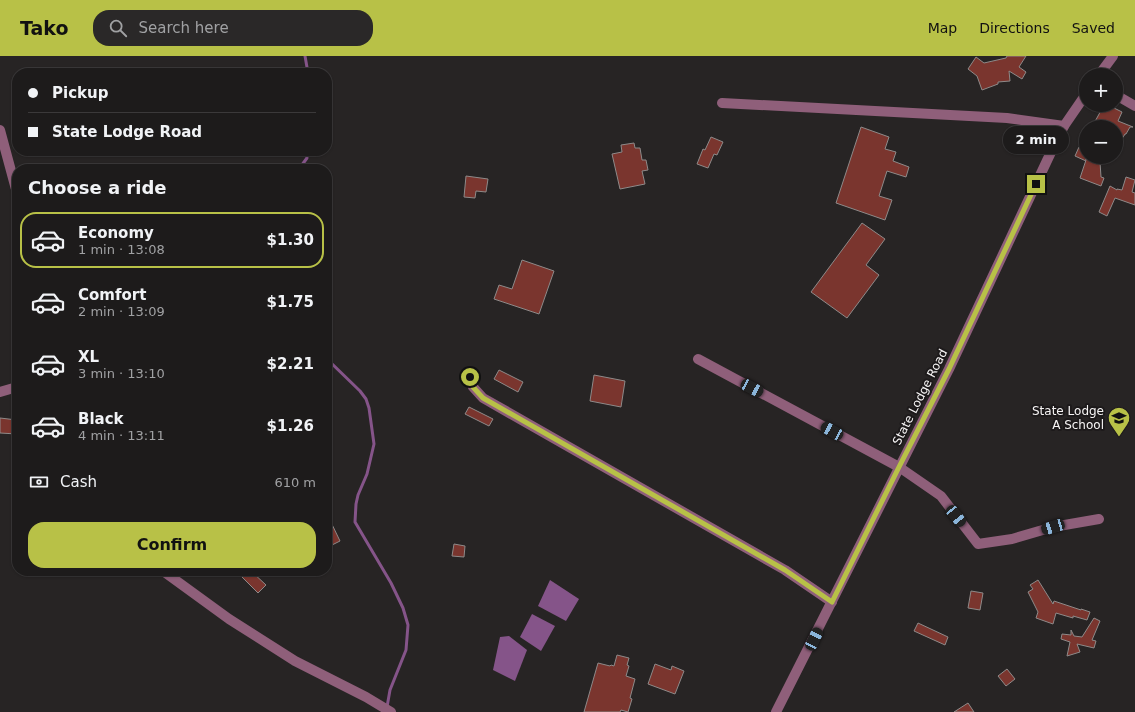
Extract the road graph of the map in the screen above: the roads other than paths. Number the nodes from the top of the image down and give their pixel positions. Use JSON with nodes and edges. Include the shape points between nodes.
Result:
{"nodes":[{"id":1,"x":1113,"y":56,"type":"edge"},
{"id":2,"x":1105,"y":68,"type":"edge"},
{"id":3,"x":1123,"y":99,"type":"edge"},
{"id":4,"x":722,"y":103,"type":"dead end"},
{"id":5,"x":1079,"y":104,"type":"edge"},
{"id":6,"x":1135,"y":106,"type":"edge"},
{"id":7,"x":1064,"y":126,"type":"junction"},
{"id":8,"x":0,"y":130,"type":"edge"},
{"id":9,"x":12,"y":174,"type":"edge"},
{"id":10,"x":698,"y":359,"type":"dead end"},
{"id":11,"x":470,"y":377,"type":"dead end"},
{"id":12,"x":12,"y":388,"type":"edge"},
{"id":13,"x":0,"y":392,"type":"edge"},
{"id":14,"x":899,"y":467,"type":"junction"},
{"id":15,"x":1099,"y":519,"type":"dead end"},
{"id":16,"x":170,"y":576,"type":"edge"},
{"id":17,"x":832,"y":602,"type":"junction"},
{"id":18,"x":391,"y":712,"type":"edge"},
{"id":19,"x":776,"y":712,"type":"edge"}],
"edges":[{"from":1,"to":2,"type":"street"},
{"from":3,"to":6,"type":"street"},
{"from":4,"to":7,"type":"street","via":[[1007,118]]},
{"from":5,"to":7,"type":"street","name":"State Lodge Road"},
{"from":7,"to":14,"type":"street","name":"State Lodge Road","via":[[949,369]]},
{"from":8,"to":9,"type":"street"},
{"from":10,"to":14,"type":"street"},
{"from":11,"to":17,"type":"street","via":[[473,387],[483,398],[785,570]]},
{"from":12,"to":13,"type":"street"},
{"from":14,"to":15,"type":"street","via":[[941,496],[978,544]]},
{"from":14,"to":17,"type":"street","name":"State Lodge Road"},
{"from":16,"to":18,"type":"street","via":[[229,619],[295,661]]},
{"from":17,"to":19,"type":"street","name":"State Lodge Road"}]}
